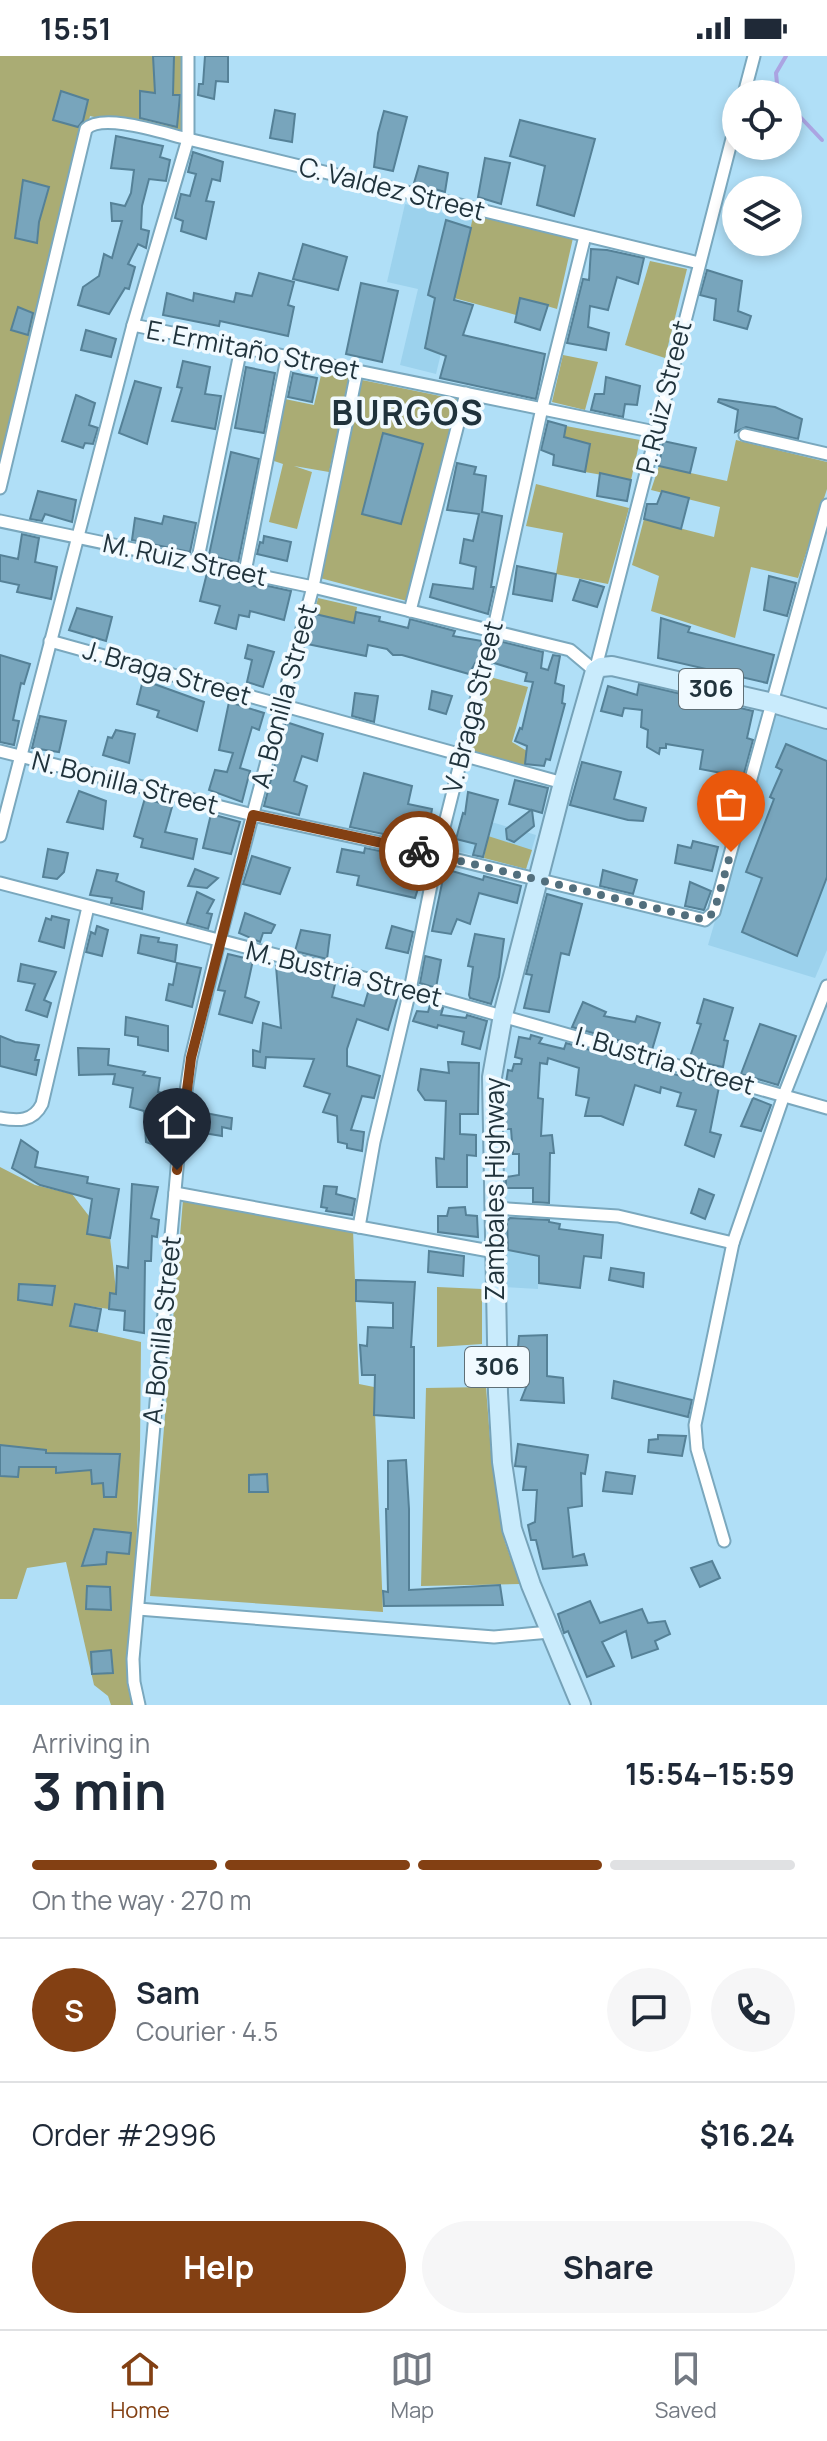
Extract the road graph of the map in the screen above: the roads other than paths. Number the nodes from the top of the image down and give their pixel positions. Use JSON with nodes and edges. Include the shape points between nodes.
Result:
{"nodes":[{"id":1,"x":188,"y":56,"type":"edge"},
{"id":2,"x":754,"y":56,"type":"edge"},
{"id":3,"x":748,"y":80,"type":"edge"},
{"id":4,"x":188,"y":139,"type":"junction"},
{"id":5,"x":726,"y":160,"type":"edge"},
{"id":6,"x":585,"y":236,"type":"junction"},
{"id":7,"x":699,"y":263,"type":"junction"},
{"id":8,"x":133,"y":325,"type":"junction"},
{"id":9,"x":241,"y":348,"type":"junction"},
{"id":10,"x":287,"y":358,"type":"junction"},
{"id":11,"x":357,"y":371,"type":"junction"},
{"id":12,"x":466,"y":393,"type":"junction"},
{"id":13,"x":542,"y":408,"type":"junction"},
{"id":14,"x":655,"y":432,"type":"junction"},
{"id":15,"x":745,"y":435,"type":"dead end"},
{"id":16,"x":827,"y":454,"type":"edge"},
{"id":17,"x":0,"y":488,"type":"edge"},
{"id":18,"x":827,"y":505,"type":"edge"},
{"id":19,"x":0,"y":521,"type":"edge"},
{"id":20,"x":77,"y":538,"type":"junction"},
{"id":21,"x":197,"y":563,"type":"junction"},
{"id":22,"x":245,"y":572,"type":"junction"},
{"id":23,"x":313,"y":587,"type":"junction"},
{"id":24,"x":410,"y":611,"type":"junction"},
{"id":25,"x":493,"y":632,"type":"junction"},
{"id":26,"x":50,"y":641,"type":"junction"},
{"id":27,"x":595,"y":671,"type":"junction"},
{"id":28,"x":773,"y":703,"type":"junction"},
{"id":29,"x":282,"y":706,"type":"junction"},
{"id":30,"x":827,"y":719,"type":"edge"},
{"id":31,"x":0,"y":751,"type":"edge"},
{"id":32,"x":460,"y":755,"type":"junction"},
{"id":33,"x":20,"y":756,"type":"junction"},
{"id":34,"x":563,"y":783,"type":"junction"},
{"id":35,"x":253,"y":815,"type":"junction"},
{"id":36,"x":0,"y":836,"type":"edge"},
{"id":37,"x":437,"y":855,"type":"junction"},
{"id":38,"x":538,"y":882,"type":"junction"},
{"id":39,"x":0,"y":883,"type":"edge"},
{"id":40,"x":88,"y":907,"type":"junction"},
{"id":41,"x":219,"y":942,"type":"junction"},
{"id":42,"x":827,"y":986,"type":"edge"},
{"id":43,"x":410,"y":990,"type":"junction"},
{"id":44,"x":503,"y":1015,"type":"junction"},
{"id":45,"x":784,"y":1095,"type":"junction"},
{"id":46,"x":827,"y":1108,"type":"edge"},
{"id":47,"x":0,"y":1118,"type":"edge"},
{"id":48,"x":175,"y":1193,"type":"junction"},
{"id":49,"x":494,"y":1208,"type":"junction"},
{"id":50,"x":359,"y":1227,"type":"junction"},
{"id":51,"x":733,"y":1243,"type":"junction"},
{"id":52,"x":495,"y":1252,"type":"junction"},
{"id":53,"x":724,"y":1541,"type":"dead end"},
{"id":54,"x":138,"y":1609,"type":"junction"},
{"id":55,"x":550,"y":1632,"type":"junction"},
{"id":56,"x":139,"y":1705,"type":"edge"},
{"id":57,"x":581,"y":1705,"type":"edge"}],
"edges":[{"from":1,"to":4,"type":"street"},
{"from":2,"to":3,"type":"street"},
{"from":4,"to":6,"type":"street","name":"C. Valdez Street"},
{"from":4,"to":8,"type":"street"},
{"from":4,"to":17,"type":"street","name":"C. Valdez Street","via":[[109,122],[86,129]]},
{"from":5,"to":7,"type":"street","name":"P. Ruiz Street"},
{"from":6,"to":7,"type":"street","name":"C. Valdez Street"},
{"from":6,"to":13,"type":"street","name":"V. Braga Street"},
{"from":7,"to":14,"type":"street","name":"P. Ruiz Street"},
{"from":8,"to":9,"type":"street","name":"E. Ermitaño Street"},
{"from":8,"to":20,"type":"street"},
{"from":9,"to":10,"type":"street","name":"E. Ermitaño Street"},
{"from":9,"to":21,"type":"street"},
{"from":10,"to":11,"type":"street","name":"E. Ermitaño Street"},
{"from":10,"to":22,"type":"street"},
{"from":11,"to":12,"type":"street","name":"E. Ermitaño Street"},
{"from":11,"to":23,"type":"street","name":"A. Bonilla Street"},
{"from":12,"to":13,"type":"street","name":"E. Ermitaño Street"},
{"from":12,"to":24,"type":"street"},
{"from":13,"to":14,"type":"street","name":"E. Ermitaño Street"},
{"from":13,"to":25,"type":"street","name":"V. Braga Street"},
{"from":14,"to":27,"type":"street","name":"P. Ruiz Street"},
{"from":15,"to":16,"type":"street"},
{"from":18,"to":28,"type":"street"},
{"from":19,"to":20,"type":"street","name":"M. Ruiz Street"},
{"from":20,"to":21,"type":"street","name":"M. Ruiz Street"},
{"from":20,"to":26,"type":"street"},
{"from":21,"to":22,"type":"street","name":"M. Ruiz Street"},
{"from":22,"to":23,"type":"street","name":"M. Ruiz Street"},
{"from":23,"to":24,"type":"street","name":"M. Ruiz Street"},
{"from":23,"to":29,"type":"street","name":"A. Bonilla Street"},
{"from":24,"to":25,"type":"street","name":"M. Ruiz Street"},
{"from":25,"to":27,"type":"street","name":"M. Ruiz Street","via":[[570,650]]},
{"from":25,"to":32,"type":"street","name":"V. Braga Street"},
{"from":26,"to":29,"type":"street","name":"J. Braga Street"},
{"from":26,"to":33,"type":"street"},
{"from":27,"to":28,"type":"main road","number":"306","via":[[612,666]]},
{"from":27,"to":34,"type":"main road","name":"Zambales Highway","number":"306"},
{"from":28,"to":30,"type":"main road","number":"306"},
{"from":28,"to":38,"type":"street","name":"N. Bonilla Street","via":[[709,919]]},
{"from":29,"to":32,"type":"street","name":"J. Braga Street"},
{"from":29,"to":35,"type":"street","name":"A. Bonilla Street"},
{"from":31,"to":33,"type":"street","name":"N. Bonilla Street"},
{"from":32,"to":34,"type":"street","name":"J. Braga Street"},
{"from":32,"to":37,"type":"street","name":"V. Braga Street"},
{"from":33,"to":35,"type":"street","name":"N. Bonilla Street"},
{"from":33,"to":36,"type":"street"},
{"from":34,"to":38,"type":"main road","name":"Zambales Highway","number":"306"},
{"from":35,"to":37,"type":"street","name":"N. Bonilla Street"},
{"from":35,"to":41,"type":"street","name":"A. Bonilla Street"},
{"from":37,"to":38,"type":"street","name":"N. Bonilla Street"},
{"from":37,"to":43,"type":"street","name":"V. Braga Street"},
{"from":38,"to":44,"type":"main road","name":"Zambales Highway","number":"306"},
{"from":39,"to":40,"type":"street","name":"M. Bustria Street"},
{"from":40,"to":41,"type":"street","name":"M. Bustria Street"},
{"from":40,"to":47,"type":"street","via":[[42,1104],[27,1119]]},
{"from":41,"to":43,"type":"street","name":"M. Bustria Street"},
{"from":41,"to":48,"type":"street","name":"A. Bonilla Street","via":[[191,1058]]},
{"from":42,"to":45,"type":"street"},
{"from":43,"to":44,"type":"street","name":"M. Bustria Street"},
{"from":43,"to":50,"type":"street","name":"V. Braga Street"},
{"from":44,"to":45,"type":"street","name":"I. Bustria Street"},
{"from":44,"to":49,"type":"main road","name":"Zambales Highway","number":"306","via":[[492,1077]]},
{"from":45,"to":46,"type":"street","name":"I. Bustria Street"},
{"from":45,"to":51,"type":"street"},
{"from":48,"to":50,"type":"street"},
{"from":48,"to":54,"type":"street","name":"A. Bonilla Street"},
{"from":49,"to":51,"type":"street","via":[[618,1216]]},
{"from":49,"to":52,"type":"main road","name":"Zambales Highway","number":"306"},
{"from":50,"to":52,"type":"street"},
{"from":51,"to":53,"type":"street","via":[[695,1439]]},
{"from":52,"to":55,"type":"main road","name":"Zambales Highway","number":"306","via":[[504,1476],[512,1529]]},
{"from":54,"to":55,"type":"street","via":[[494,1637]]},
{"from":54,"to":56,"type":"street","name":"A. Bonilla Street","via":[[133,1659]]},
{"from":55,"to":57,"type":"main road","name":"Zambales Highway","number":"306"}]}
